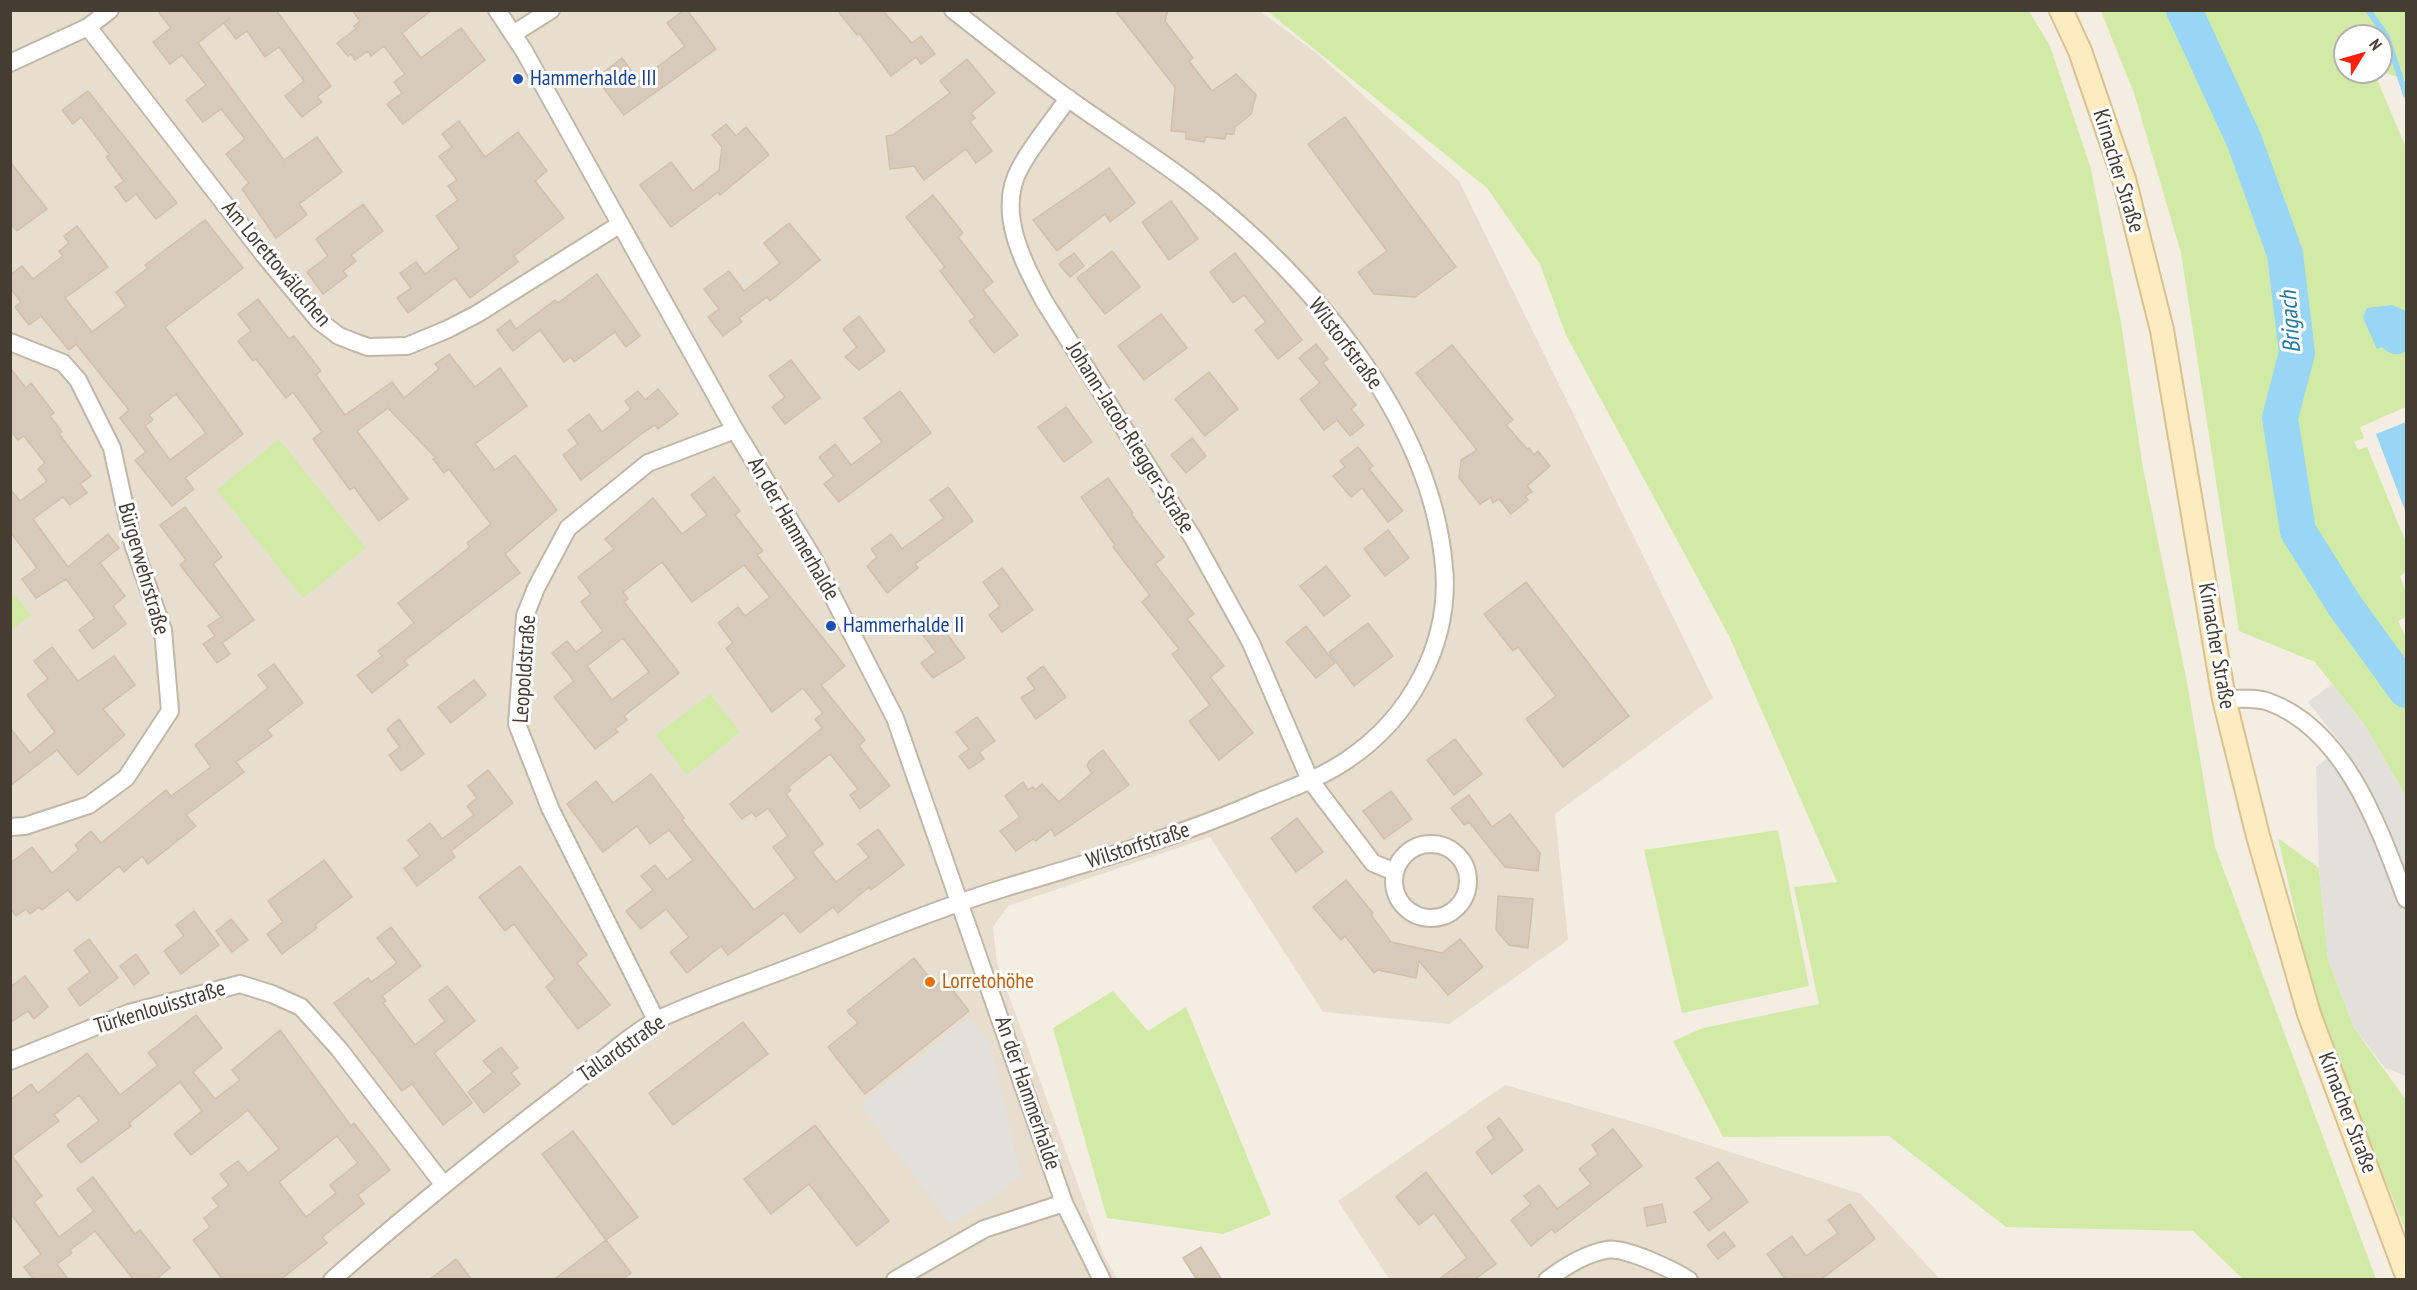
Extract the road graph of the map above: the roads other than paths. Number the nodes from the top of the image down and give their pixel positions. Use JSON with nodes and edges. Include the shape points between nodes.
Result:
{"nodes":[{"id":1,"x":110,"y":10,"type":"edge"},
{"id":2,"x":497,"y":10,"type":"edge"},
{"id":3,"x":551,"y":10,"type":"edge"},
{"id":4,"x":953,"y":10,"type":"edge"},
{"id":5,"x":2061,"y":10,"type":"edge"},
{"id":6,"x":88,"y":27,"type":"junction"},
{"id":7,"x":513,"y":34,"type":"junction"},
{"id":8,"x":10,"y":63,"type":"edge"},
{"id":9,"x":1068,"y":98,"type":"junction"},
{"id":10,"x":620,"y":225,"type":"junction"},
{"id":11,"x":10,"y":342,"type":"edge"},
{"id":12,"x":735,"y":430,"type":"junction"},
{"id":13,"x":2224,"y":699,"type":"junction"},
{"id":14,"x":1310,"y":780,"type":"junction"},
{"id":15,"x":10,"y":827,"type":"edge"},
{"id":16,"x":1395,"y":872,"type":"junction"},
{"id":17,"x":2406,"y":899,"type":"edge"},
{"id":18,"x":961,"y":902,"type":"junction"},
{"id":19,"x":656,"y":1020,"type":"junction"},
{"id":20,"x":10,"y":1061,"type":"edge"},
{"id":21,"x":443,"y":1184,"type":"junction"},
{"id":22,"x":1064,"y":1203,"type":"junction"},
{"id":23,"x":2406,"y":1273,"type":"edge"},
{"id":24,"x":332,"y":1280,"type":"edge"},
{"id":25,"x":895,"y":1280,"type":"edge"},
{"id":26,"x":1102,"y":1280,"type":"edge"},
{"id":27,"x":1547,"y":1280,"type":"edge"},
{"id":28,"x":1689,"y":1280,"type":"edge"}],
"edges":[{"from":1,"to":6,"type":"street"},
{"from":2,"to":7,"type":"street","name":"An der Hammerhalde"},
{"from":3,"to":7,"type":"street"},
{"from":4,"to":9,"type":"street","name":"Wilstorfstraße"},
{"from":5,"to":13,"type":"main road","name":"Kirnacher Straße","via":[[2080,51],[2124,179],[2162,330]]},
{"from":6,"to":8,"type":"street"},
{"from":6,"to":10,"type":"street","name":"Am Lorettowäldchen","via":[[319,321],[357,344],[406,346],[448,329]]},
{"from":7,"to":10,"type":"street","name":"An der Hammerhalde"},
{"from":9,"to":14,"type":"street","name":"Johann-Jacob-Riegger-Straße","via":[[1019,168],[1011,200],[1014,234],[1023,261],[1044,301],[1137,446],[1251,643]]},
{"from":9,"to":14,"type":"street","name":"Wilstorfstraße","via":[[1188,182],[1290,274],[1375,380],[1405,432],[1426,482],[1441,530],[1446,589],[1441,626],[1426,666],[1410,700],[1377,736],[1347,760]]},
{"from":10,"to":12,"type":"street","name":"An der Hammerhalde"},
{"from":11,"to":15,"type":"street","name":"Bürgerwehrstraße","via":[[63,363],[78,380],[112,448],[133,544],[163,630],[170,711],[126,778],[89,805],[25,826]]},
{"from":12,"to":18,"type":"street","name":"An der Hammerhalde","via":[[813,558],[896,718]]},
{"from":12,"to":19,"type":"street","name":"Leopoldstraße","via":[[648,464],[568,528],[525,616],[517,724],[550,808]]},
{"from":13,"to":17,"type":"street","via":[[2266,701],[2293,712],[2321,737],[2346,769],[2376,821]]},
{"from":13,"to":23,"type":"main road","name":"Kirnacher Straße","via":[[2309,1014]]},
{"from":14,"to":16,"type":"street","via":[[1373,863]]},
{"from":14,"to":18,"type":"street","name":"Wilstorfstraße","via":[[1169,837]]},
{"from":16,"to":16,"type":"street","via":[[1397,896],[1420,916],[1438,918],[1450,914],[1466,896],[1469,884],[1465,866],[1443,846],[1419,846],[1400,861]]},
{"from":18,"to":19,"type":"street","name":"Tallardstraße"},
{"from":18,"to":22,"type":"street","name":"An der Hammerhalde"},
{"from":19,"to":21,"type":"street","name":"Tallardstraße"},
{"from":20,"to":21,"type":"street","name":"Türkenlouisstraße","via":[[129,1013],[240,984],[301,1007],[339,1049]]},
{"from":21,"to":24,"type":"street","name":"Tallardstraße"},
{"from":22,"to":25,"type":"street","via":[[984,1229]]},
{"from":22,"to":26,"type":"street","name":"An der Hammerhalde"},
{"from":27,"to":28,"type":"street","via":[[1567,1265],[1608,1249],[1661,1263]]}]}
